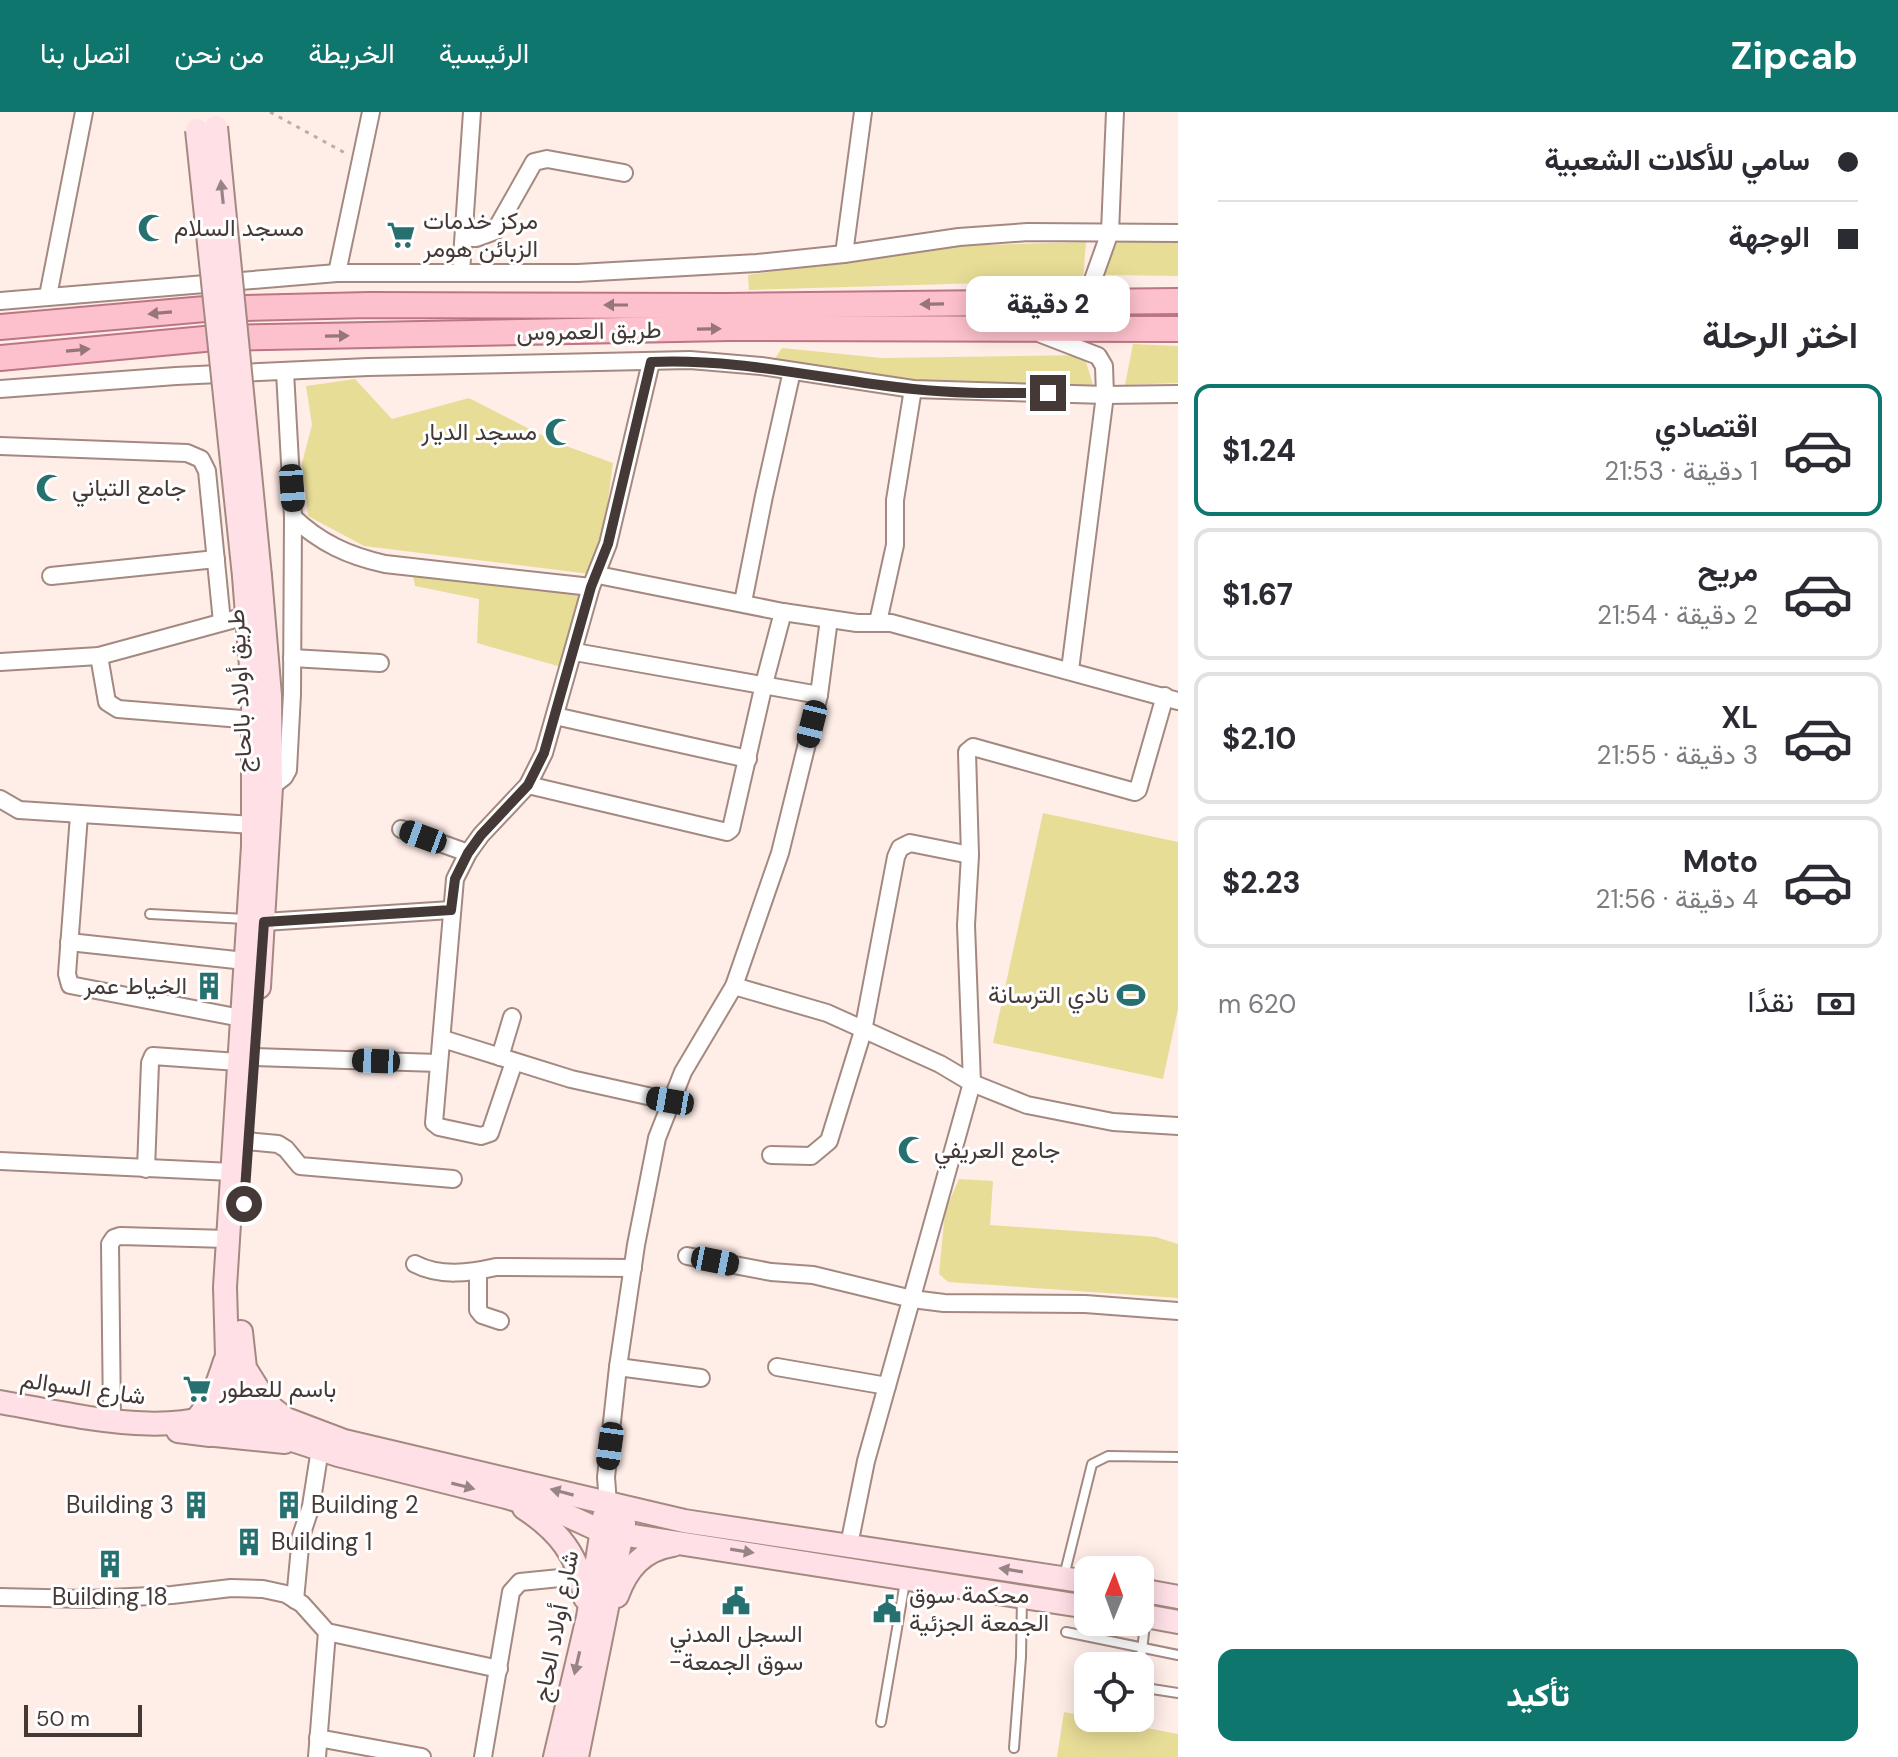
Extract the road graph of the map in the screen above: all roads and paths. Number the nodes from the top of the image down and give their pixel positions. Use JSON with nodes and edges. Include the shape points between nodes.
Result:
{"nodes":[{"id":1,"x":84,"y":112,"type":"edge"},
{"id":2,"x":270,"y":112,"type":"edge"},
{"id":3,"x":371,"y":112,"type":"edge"},
{"id":4,"x":472,"y":112,"type":"edge"},
{"id":5,"x":863,"y":112,"type":"edge"},
{"id":6,"x":1110,"y":113,"type":"edge"},
{"id":7,"x":206,"y":120,"type":"edge"},
{"id":8,"x":361,"y":161,"type":"junction"},
{"id":9,"x":624,"y":173,"type":"dead end"},
{"id":10,"x":1110,"y":232,"type":"junction"},
{"id":11,"x":1178,"y":233,"type":"edge"},
{"id":12,"x":464,"y":238,"type":"junction"},
{"id":13,"x":844,"y":254,"type":"junction"},
{"id":14,"x":461,"y":272,"type":"junction"},
{"id":15,"x":337,"y":273,"type":"junction"},
{"id":16,"x":48,"y":296,"type":"junction"},
{"id":17,"x":0,"y":301,"type":"edge"},
{"id":18,"x":1178,"y":301,"type":"edge"},
{"id":19,"x":1085,"y":302,"type":"junction"},
{"id":20,"x":0,"y":327,"type":"edge"},
{"id":21,"x":1028,"y":329,"type":"junction"},
{"id":22,"x":1178,"y":329,"type":"edge"},
{"id":23,"x":0,"y":358,"type":"edge"},
{"id":24,"x":651,"y":362,"type":"junction"},
{"id":25,"x":792,"y":371,"type":"junction"},
{"id":26,"x":285,"y":372,"type":"junction"},
{"id":27,"x":0,"y":389,"type":"edge"},
{"id":28,"x":913,"y":389,"type":"junction"},
{"id":29,"x":1178,"y":394,"type":"edge"},
{"id":30,"x":1105,"y":395,"type":"junction"},
{"id":31,"x":0,"y":446,"type":"edge"},
{"id":32,"x":293,"y":517,"type":"junction"},
{"id":33,"x":216,"y":559,"type":"junction"},
{"id":34,"x":51,"y":576,"type":"dead end"},
{"id":35,"x":252,"y":576,"type":"junction"},
{"id":36,"x":595,"y":581,"type":"junction"},
{"id":37,"x":743,"y":602,"type":"junction"},
{"id":38,"x":783,"y":612,"type":"junction"},
{"id":39,"x":246,"y":616,"type":"junction"},
{"id":40,"x":829,"y":619,"type":"junction"},
{"id":41,"x":222,"y":622,"type":"junction"},
{"id":42,"x":878,"y":622,"type":"junction"},
{"id":43,"x":575,"y":652,"type":"junction"},
{"id":44,"x":99,"y":656,"type":"junction"},
{"id":45,"x":292,"y":658,"type":"junction"},
{"id":46,"x":0,"y":662,"type":"edge"},
{"id":47,"x":380,"y":663,"type":"dead end"},
{"id":48,"x":1070,"y":670,"type":"junction"},
{"id":49,"x":764,"y":684,"type":"junction"},
{"id":50,"x":819,"y":695,"type":"junction"},
{"id":51,"x":1172,"y":698,"type":"edge"},
{"id":52,"x":555,"y":716,"type":"junction"},
{"id":53,"x":254,"y":720,"type":"junction"},
{"id":54,"x":748,"y":759,"type":"junction"},
{"id":55,"x":528,"y":785,"type":"junction"},
{"id":56,"x":271,"y":787,"type":"junction"},
{"id":57,"x":0,"y":799,"type":"edge"},
{"id":58,"x":79,"y":815,"type":"junction"},
{"id":59,"x":253,"y":825,"type":"junction"},
{"id":60,"x":401,"y":829,"type":"dead end"},
{"id":61,"x":468,"y":853,"type":"junction"},
{"id":62,"x":970,"y":855,"type":"junction"},
{"id":63,"x":451,"y":910,"type":"junction"},
{"id":64,"x":150,"y":914,"type":"dead end"},
{"id":65,"x":255,"y":920,"type":"junction"},
{"id":66,"x":69,"y":942,"type":"junction"},
{"id":67,"x":245,"y":961,"type":"junction"},
{"id":68,"x":734,"y":986,"type":"junction"},
{"id":69,"x":512,"y":1017,"type":"dead end"},
{"id":70,"x":241,"y":1018,"type":"junction"},
{"id":71,"x":863,"y":1031,"type":"junction"},
{"id":72,"x":443,"y":1039,"type":"junction"},
{"id":73,"x":246,"y":1060,"type":"junction"},
{"id":74,"x":507,"y":1060,"type":"junction"},
{"id":75,"x":438,"y":1063,"type":"junction"},
{"id":76,"x":972,"y":1083,"type":"junction"},
{"id":77,"x":670,"y":1101,"type":"junction"},
{"id":78,"x":1178,"y":1126,"type":"edge"},
{"id":79,"x":247,"y":1141,"type":"junction"},
{"id":80,"x":771,"y":1155,"type":"dead end"},
{"id":81,"x":0,"y":1161,"type":"edge"},
{"id":82,"x":146,"y":1169,"type":"junction"},
{"id":83,"x":232,"y":1172,"type":"junction"},
{"id":84,"x":453,"y":1179,"type":"dead end"},
{"id":85,"x":232,"y":1256,"type":"junction"},
{"id":86,"x":687,"y":1256,"type":"dead end"},
{"id":87,"x":415,"y":1264,"type":"dead end"},
{"id":88,"x":633,"y":1268,"type":"junction"},
{"id":89,"x":478,"y":1271,"type":"junction"},
{"id":90,"x":912,"y":1299,"type":"junction"},
{"id":91,"x":1178,"y":1311,"type":"edge"},
{"id":92,"x":500,"y":1321,"type":"dead end"},
{"id":93,"x":227,"y":1356,"type":"junction"},
{"id":94,"x":618,"y":1367,"type":"junction"},
{"id":95,"x":777,"y":1367,"type":"dead end"},
{"id":96,"x":701,"y":1378,"type":"dead end"},
{"id":97,"x":887,"y":1386,"type":"junction"},
{"id":98,"x":0,"y":1402,"type":"edge"},
{"id":99,"x":255,"y":1406,"type":"junction"},
{"id":100,"x":112,"y":1419,"type":"junction"},
{"id":101,"x":202,"y":1428,"type":"junction"},
{"id":102,"x":312,"y":1446,"type":"junction"},
{"id":103,"x":1178,"y":1457,"type":"edge"},
{"id":104,"x":506,"y":1497,"type":"junction"},
{"id":105,"x":618,"y":1507,"type":"junction"},
{"id":106,"x":611,"y":1533,"type":"junction"},
{"id":107,"x":700,"y":1545,"type":"junction"},
{"id":108,"x":849,"y":1545,"type":"junction"},
{"id":109,"x":580,"y":1576,"type":"junction"},
{"id":110,"x":906,"y":1577,"type":"junction"},
{"id":111,"x":1064,"y":1578,"type":"junction"},
{"id":112,"x":1074,"y":1580,"type":"edge"},
{"id":113,"x":1154,"y":1593,"type":"edge"},
{"id":114,"x":1022,"y":1596,"type":"junction"},
{"id":115,"x":0,"y":1597,"type":"edge"},
{"id":116,"x":1178,"y":1597,"type":"edge"},
{"id":117,"x":295,"y":1600,"type":"junction"},
{"id":118,"x":1074,"y":1605,"type":"edge"},
{"id":119,"x":1154,"y":1618,"type":"edge"},
{"id":120,"x":595,"y":1620,"type":"junction"},
{"id":121,"x":1178,"y":1622,"type":"edge"},
{"id":122,"x":327,"y":1632,"type":"junction"},
{"id":123,"x":1066,"y":1632,"type":"dead end"},
{"id":124,"x":1142,"y":1636,"type":"edge"},
{"id":125,"x":1142,"y":1648,"type":"junction"},
{"id":126,"x":1142,"y":1652,"type":"edge"},
{"id":127,"x":1178,"y":1655,"type":"edge"},
{"id":128,"x":499,"y":1669,"type":"junction"},
{"id":129,"x":1154,"y":1689,"type":"edge"},
{"id":130,"x":1178,"y":1693,"type":"edge"},
{"id":131,"x":881,"y":1722,"type":"dead end"},
{"id":132,"x":318,"y":1738,"type":"junction"},
{"id":133,"x":1014,"y":1748,"type":"dead end"},
{"id":134,"x":317,"y":1757,"type":"edge"},
{"id":135,"x":422,"y":1757,"type":"edge"},
{"id":136,"x":483,"y":1757,"type":"edge"},
{"id":137,"x":555,"y":1757,"type":"edge"},
{"id":138,"x":577,"y":1757,"type":"edge"}],
"edges":[{"from":1,"to":16,"type":"street"},
{"from":2,"to":8,"type":"path"},
{"from":3,"to":8,"type":"street"},
{"from":4,"to":12,"type":"street"},
{"from":5,"to":13,"type":"street"},
{"from":6,"to":10,"type":"street"},
{"from":7,"to":35,"type":"main road","name":"طريق أولاد بالحاج","bridge":true},
{"from":8,"to":15,"type":"street"},
{"from":9,"to":12,"type":"street","via":[[547,159],[534,162],[495,231]]},
{"from":10,"to":11,"type":"street"},
{"from":10,"to":13,"type":"street","via":[[959,237]]},
{"from":10,"to":19,"type":"street"},
{"from":12,"to":14,"type":"street"},
{"from":13,"to":14,"type":"street","via":[[609,271]]},
{"from":14,"to":15,"type":"street"},
{"from":15,"to":16,"type":"street"},
{"from":16,"to":17,"type":"street"},
{"from":18,"to":19,"type":"main road","name":"طريق العمروس"},
{"from":19,"to":20,"type":"main road","name":"طريق العمروس","one_way":true,"via":[[369,305],[205,309]]},
{"from":21,"to":22,"type":"main road","name":"طريق العمروس"},
{"from":23,"to":21,"type":"main road","name":"طريق العمروس","one_way":true,"via":[[215,338],[729,328]]},
{"from":21,"to":30,"type":"street","via":[[1098,356],[1104,366]]},
{"from":24,"to":25,"type":"street","via":[[690,360]]},
{"from":24,"to":26,"type":"street"},
{"from":24,"to":36,"type":"street","via":[[631,458]]},
{"from":25,"to":28,"type":"street"},
{"from":25,"to":37,"type":"street"},
{"from":26,"to":27,"type":"street"},
{"from":26,"to":32,"type":"street"},
{"from":28,"to":30,"type":"street"},
{"from":28,"to":42,"type":"street","via":[[895,500],[895,545]]},
{"from":29,"to":30,"type":"street"},
{"from":30,"to":48,"type":"street"},
{"from":31,"to":33,"type":"street","via":[[187,453],[201,459],[207,471]]},
{"from":32,"to":36,"type":"street","via":[[354,557],[385,564]]},
{"from":32,"to":45,"type":"street"},
{"from":33,"to":34,"type":"street"},
{"from":33,"to":41,"type":"street"},
{"from":35,"to":39,"type":"main road","name":"طريق أولاد بالحاج"},
{"from":35,"to":56,"type":"main road","name":"طريق أولاد بالحاج","via":[[270,696]]},
{"from":36,"to":37,"type":"street"},
{"from":36,"to":43,"type":"street"},
{"from":37,"to":38,"type":"street"},
{"from":38,"to":40,"type":"street"},
{"from":38,"to":49,"type":"street"},
{"from":39,"to":41,"type":"street"},
{"from":39,"to":53,"type":"main road","name":"طريق أولاد بالحاج"},
{"from":40,"to":42,"type":"street"},
{"from":40,"to":50,"type":"street"},
{"from":41,"to":44,"type":"street"},
{"from":42,"to":48,"type":"street"},
{"from":43,"to":49,"type":"street"},
{"from":43,"to":52,"type":"street"},
{"from":44,"to":46,"type":"street"},
{"from":44,"to":53,"type":"street","via":[[107,702],[118,709]]},
{"from":45,"to":47,"type":"street"},
{"from":45,"to":56,"type":"street","via":[[289,763],[284,777]]},
{"from":48,"to":51,"type":"street"},
{"from":49,"to":50,"type":"street"},
{"from":49,"to":54,"type":"street"},
{"from":50,"to":68,"type":"street","via":[[780,853]]},
{"from":51,"to":62,"type":"street","via":[[1135,792],[968,749]]},
{"from":52,"to":54,"type":"street"},
{"from":52,"to":55,"type":"street"},
{"from":53,"to":59,"type":"main road","name":"طريق أولاد بالحاج"},
{"from":54,"to":55,"type":"street","via":[[733,826],[727,832]]},
{"from":55,"to":61,"type":"street"},
{"from":56,"to":65,"type":"main road","name":"طريق أولاد بالحاج"},
{"from":57,"to":58,"type":"street","via":[[19,810]]},
{"from":58,"to":59,"type":"street"},
{"from":58,"to":66,"type":"street"},
{"from":59,"to":65,"type":"main road","name":"طريق أولاد بالحاج"},
{"from":60,"to":61,"type":"street"},
{"from":61,"to":63,"type":"street","via":[[455,879]]},
{"from":62,"to":71,"type":"street","via":[[910,843],[900,848]]},
{"from":62,"to":76,"type":"street","via":[[966,925]]},
{"from":63,"to":65,"type":"street"},
{"from":63,"to":72,"type":"street"},
{"from":64,"to":65,"type":"lane"},
{"from":65,"to":67,"type":"main road","name":"طريق أولاد بالحاج"},
{"from":65,"to":73,"type":"main road","name":"طريق أولاد بالحاج"},
{"from":66,"to":67,"type":"street"},
{"from":66,"to":70,"type":"street","via":[[70,985]]},
{"from":67,"to":70,"type":"main road","name":"طريق أولاد بالحاج"},
{"from":68,"to":71,"type":"street","via":[[814,1009]]},
{"from":68,"to":77,"type":"street"},
{"from":69,"to":74,"type":"street"},
{"from":70,"to":73,"type":"main road","name":"طريق أولاد بالحاج"},
{"from":71,"to":76,"type":"street"},
{"from":71,"to":80,"type":"street","via":[[829,1141],[811,1156]]},
{"from":72,"to":74,"type":"street"},
{"from":72,"to":75,"type":"street"},
{"from":73,"to":75,"type":"street"},
{"from":73,"to":79,"type":"main road","name":"طريق أولاد بالحاج"},
{"from":73,"to":82,"type":"street","via":[[153,1056]]},
{"from":73,"to":83,"type":"main road","name":"طريق أولاد بالحاج"},
{"from":74,"to":75,"type":"street","via":[[491,1130],[485,1136],[434,1123]]},
{"from":74,"to":77,"type":"street"},
{"from":76,"to":78,"type":"street","via":[[1062,1114]]},
{"from":76,"to":90,"type":"street"},
{"from":77,"to":88,"type":"street","via":[[657,1138]]},
{"from":79,"to":84,"type":"street","via":[[278,1144],[300,1166]]},
{"from":79,"to":85,"type":"main road","name":"طريق أولاد بالحاج"},
{"from":81,"to":82,"type":"street"},
{"from":82,"to":83,"type":"street"},
{"from":83,"to":85,"type":"main road","name":"طريق أولاد بالحاج"},
{"from":85,"to":93,"type":"main road"},
{"from":85,"to":99,"type":"main road","via":[[241,1354]]},
{"from":85,"to":100,"type":"street","via":[[114,1238]]},
{"from":86,"to":90,"type":"street","via":[[813,1275]]},
{"from":87,"to":89,"type":"street","via":[[438,1272]]},
{"from":88,"to":89,"type":"street"},
{"from":88,"to":94,"type":"street"},
{"from":89,"to":92,"type":"street","via":[[478,1310]]},
{"from":90,"to":91,"type":"street"},
{"from":90,"to":97,"type":"street"},
{"from":93,"to":99,"type":"main road","via":[[233,1391]]},
{"from":93,"to":101,"type":"main road"},
{"from":94,"to":96,"type":"street"},
{"from":94,"to":105,"type":"street","via":[[606,1477]]},
{"from":95,"to":97,"type":"street"},
{"from":97,"to":108,"type":"street"},
{"from":98,"to":100,"type":"main road","name":"شارع السوالم"},
{"from":99,"to":101,"type":"main road"},
{"from":99,"to":102,"type":"main road","via":[[280,1436]]},
{"from":105,"to":99,"type":"main road","one_way":true,"via":[[344,1441]]},
{"from":100,"to":101,"type":"main road","name":"شارع السوالم","via":[[173,1430]]},
{"from":101,"to":102,"type":"main road","name":"شارع السوالم"},
{"from":102,"to":104,"type":"main road","one_way":true},
{"from":102,"to":117,"type":"street","via":[[311,1506],[301,1536]]},
{"from":103,"to":111,"type":"lane","via":[[1108,1456],[1092,1464]]},
{"from":104,"to":106,"type":"main road"},
{"from":104,"to":109,"type":"main road","via":[[557,1533]]},
{"from":105,"to":106,"type":"main road","name":"شارع أولاد الحاج"},
{"from":105,"to":108,"type":"main road"},
{"from":106,"to":107,"type":"main road"},
{"from":106,"to":120,"type":"main road","name":"شارع أولاد الحاج"},
{"from":107,"to":110,"type":"main road","one_way":true},
{"from":107,"to":120,"type":"main road","via":[[649,1552],[627,1573]]},
{"from":111,"to":108,"type":"main road","one_way":true},
{"from":109,"to":120,"type":"main road"},
{"from":109,"to":128,"type":"street","via":[[515,1586]]},
{"from":110,"to":114,"type":"main road"},
{"from":110,"to":131,"type":"lane"},
{"from":111,"to":112,"type":"main road"},
{"from":113,"to":116,"type":"main road"},
{"from":114,"to":118,"type":"main road"},
{"from":114,"to":133,"type":"lane"},
{"from":115,"to":117,"type":"street","via":[[88,1599],[231,1588],[263,1589]]},
{"from":117,"to":122,"type":"street"},
{"from":119,"to":121,"type":"main road"},
{"from":120,"to":137,"type":"main road","name":"شارع أولاد الحاج","one_way":true},
{"from":120,"to":138,"type":"main road","name":"شارع أولاد الحاج"},
{"from":122,"to":128,"type":"street"},
{"from":122,"to":132,"type":"street"},
{"from":123,"to":125,"type":"lane"},
{"from":124,"to":125,"type":"lane"},
{"from":125,"to":126,"type":"lane"},
{"from":125,"to":127,"type":"lane"},
{"from":128,"to":136,"type":"street"},
{"from":129,"to":130,"type":"lane"},
{"from":132,"to":134,"type":"street"},
{"from":132,"to":135,"type":"street"}]}
